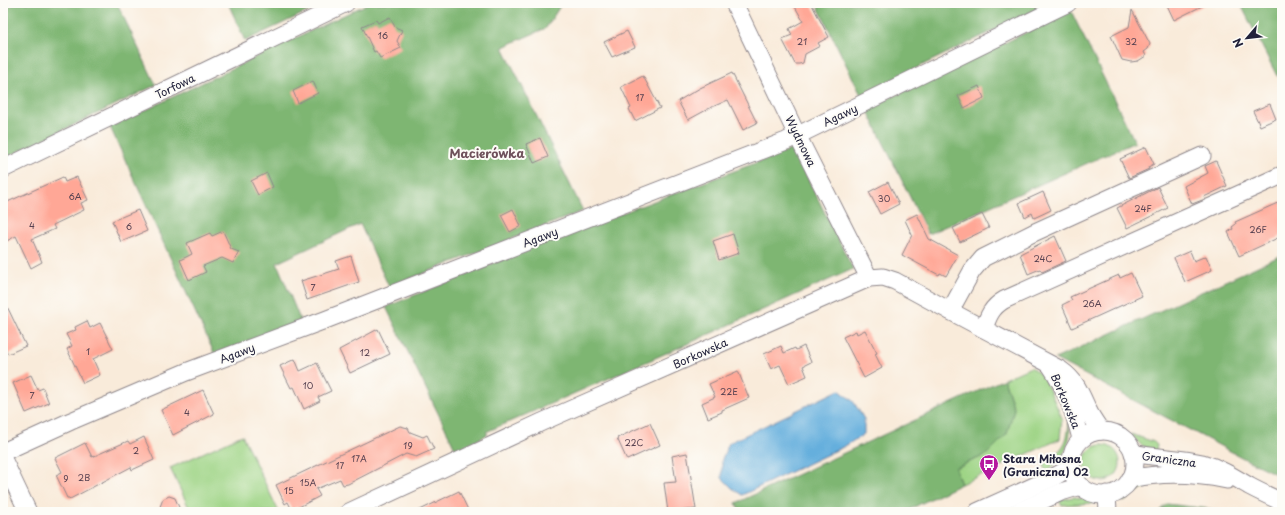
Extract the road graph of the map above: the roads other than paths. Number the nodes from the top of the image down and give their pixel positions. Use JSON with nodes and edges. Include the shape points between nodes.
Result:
{"nodes":[{"id":1,"x":346,"y":3,"type":"edge"},
{"id":2,"x":734,"y":3,"type":"edge"},
{"id":3,"x":1068,"y":3,"type":"edge"},
{"id":4,"x":798,"y":135,"type":"junction"},
{"id":5,"x":1202,"y":156,"type":"dead end"},
{"id":6,"x":3,"y":169,"type":"edge"},
{"id":7,"x":1282,"y":175,"type":"edge"},
{"id":8,"x":869,"y":278,"type":"junction"},
{"id":9,"x":950,"y":311,"type":"junction"},
{"id":10,"x":984,"y":329,"type":"junction"},
{"id":11,"x":1048,"y":364,"type":"junction"},
{"id":12,"x":1101,"y":431,"type":"junction"},
{"id":13,"x":1081,"y":439,"type":"junction"},
{"id":14,"x":3,"y":452,"type":"edge"},
{"id":15,"x":1133,"y":453,"type":"junction"},
{"id":16,"x":3,"y":459,"type":"edge"},
{"id":17,"x":1071,"y":466,"type":"junction"},
{"id":18,"x":1130,"y":479,"type":"junction"},
{"id":19,"x":1081,"y":486,"type":"junction"},
{"id":20,"x":1249,"y":486,"type":"junction"},
{"id":21,"x":1107,"y":494,"type":"junction"},
{"id":22,"x":1282,"y":502,"type":"edge"},
{"id":23,"x":28,"y":512,"type":"edge"},
{"id":24,"x":349,"y":512,"type":"edge"},
{"id":25,"x":977,"y":512,"type":"edge"},
{"id":26,"x":1017,"y":512,"type":"edge"},
{"id":27,"x":1108,"y":512,"type":"edge"}],
"edges":[{"from":1,"to":6,"type":"street","name":"Torfowa"},
{"from":2,"to":4,"type":"street","name":"Wydmowa"},
{"from":3,"to":4,"type":"street","name":"Agawy"},
{"from":4,"to":8,"type":"street","name":"Wydmowa"},
{"from":4,"to":14,"type":"street","name":"Agawy","via":[[186,372]]},
{"from":5,"to":9,"type":"street","via":[[983,258],[972,271]]},
{"from":7,"to":10,"type":"street","via":[[1004,300],[988,316]]},
{"from":8,"to":9,"type":"street","name":"Borkowska","via":[[889,278]]},
{"from":8,"to":24,"type":"street","name":"Borkowska","via":[[550,419]]},
{"from":9,"to":10,"type":"street","name":"Borkowska"},
{"from":10,"to":11,"type":"street","name":"Borkowska"},
{"from":11,"to":12,"type":"street","name":"Borkowska","via":[[1064,371],[1076,383]]},
{"from":11,"to":13,"type":"street","name":"Borkowska","via":[[1074,413]]},
{"from":12,"to":13,"type":"street","via":[[1090,433]]},
{"from":12,"to":15,"type":"street","via":[[1121,436]]},
{"from":13,"to":17,"type":"street","via":[[1073,452]]},
{"from":15,"to":18,"type":"street","via":[[1134,464]]},
{"from":15,"to":20,"type":"street","name":"Graniczna","via":[[1203,463],[1229,473]]},
{"from":16,"to":23,"type":"street"},
{"from":17,"to":19,"type":"street","via":[[1074,477]]},
{"from":17,"to":25,"type":"street","via":[[1051,479]]},
{"from":18,"to":20,"type":"street","name":"Graniczna","via":[[1160,474],[1182,474]]},
{"from":18,"to":21,"type":"street","via":[[1118,490]]},
{"from":19,"to":21,"type":"street","via":[[1096,494]]},
{"from":19,"to":26,"type":"street"},
{"from":20,"to":22,"type":"street","name":"Graniczna"},
{"from":21,"to":27,"type":"street"}]}
